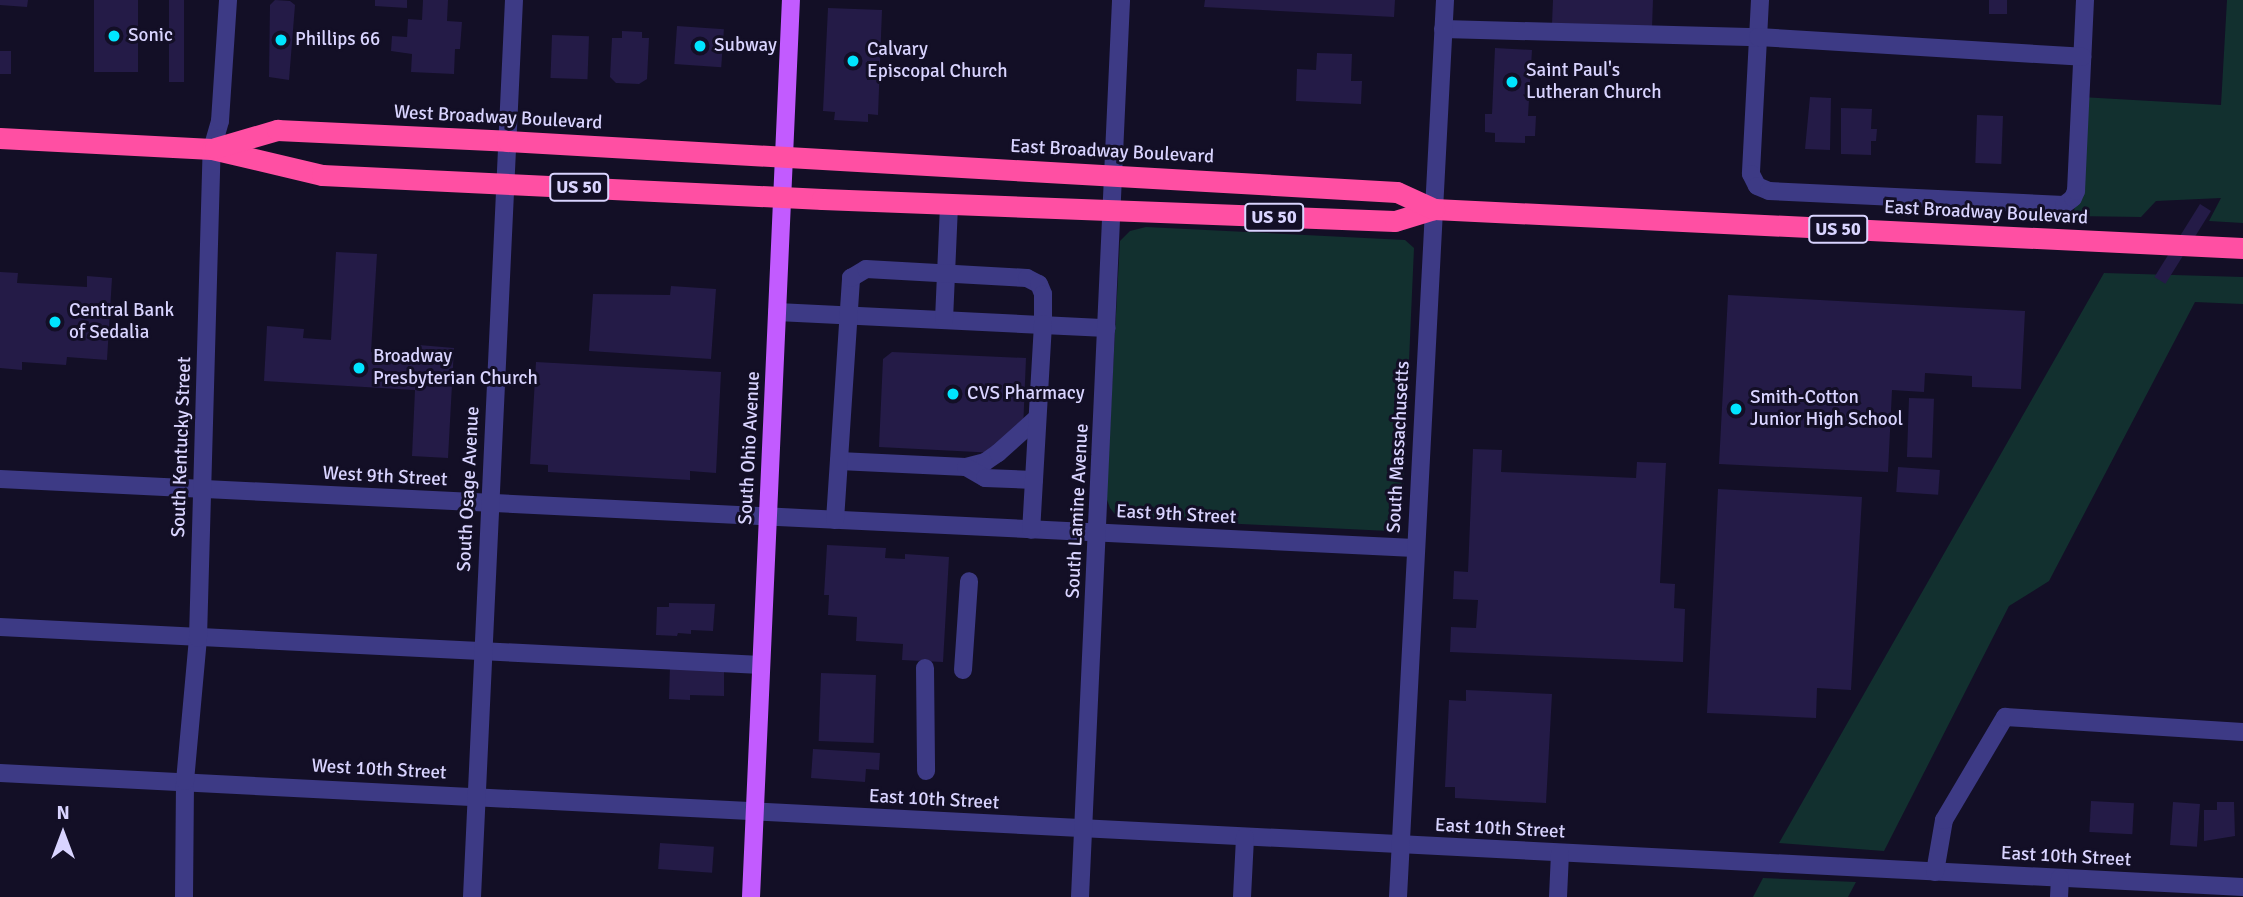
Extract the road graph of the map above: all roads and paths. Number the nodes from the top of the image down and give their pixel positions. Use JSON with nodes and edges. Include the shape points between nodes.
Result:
{"nodes":[{"id":1,"x":228,"y":0,"type":"edge"},
{"id":2,"x":514,"y":0,"type":"edge"},
{"id":3,"x":791,"y":0,"type":"edge"},
{"id":4,"x":1121,"y":0,"type":"edge"},
{"id":5,"x":1445,"y":0,"type":"edge"},
{"id":6,"x":1760,"y":0,"type":"edge"},
{"id":7,"x":2085,"y":0,"type":"edge"},
{"id":8,"x":1443,"y":29,"type":"junction"},
{"id":9,"x":1758,"y":37,"type":"junction"},
{"id":10,"x":2082,"y":57,"type":"junction"},
{"id":11,"x":0,"y":138,"type":"edge"},
{"id":12,"x":507,"y":141,"type":"junction"},
{"id":13,"x":212,"y":149,"type":"junction"},
{"id":14,"x":784,"y":156,"type":"junction"},
{"id":15,"x":1112,"y":174,"type":"junction"},
{"id":16,"x":505,"y":184,"type":"junction"},
{"id":17,"x":782,"y":198,"type":"junction"},
{"id":18,"x":949,"y":204,"type":"junction"},
{"id":19,"x":1434,"y":209,"type":"junction"},
{"id":20,"x":1113,"y":211,"type":"junction"},
{"id":21,"x":2243,"y":248,"type":"edge"},
{"id":22,"x":946,"y":274,"type":"junction"},
{"id":23,"x":777,"y":312,"type":"junction"},
{"id":24,"x":848,"y":315,"type":"junction"},
{"id":25,"x":944,"y":320,"type":"junction"},
{"id":26,"x":1042,"y":324,"type":"junction"},
{"id":27,"x":1107,"y":328,"type":"junction"},
{"id":28,"x":1037,"y":418,"type":"junction"},
{"id":29,"x":839,"y":461,"type":"junction"},
{"id":30,"x":966,"y":467,"type":"junction"},
{"id":31,"x":0,"y":479,"type":"edge"},
{"id":32,"x":1034,"y":480,"type":"junction"},
{"id":33,"x":202,"y":489,"type":"junction"},
{"id":34,"x":490,"y":503,"type":"junction"},
{"id":35,"x":768,"y":517,"type":"junction"},
{"id":36,"x":835,"y":520,"type":"junction"},
{"id":37,"x":1031,"y":530,"type":"junction"},
{"id":38,"x":1098,"y":531,"type":"junction"},
{"id":39,"x":1414,"y":548,"type":"junction"},
{"id":40,"x":969,"y":581,"type":"dead end"},
{"id":41,"x":0,"y":627,"type":"edge"},
{"id":42,"x":198,"y":638,"type":"junction"},
{"id":43,"x":483,"y":653,"type":"junction"},
{"id":44,"x":761,"y":665,"type":"junction"},
{"id":45,"x":925,"y":668,"type":"dead end"},
{"id":46,"x":963,"y":670,"type":"dead end"},
{"id":47,"x":2243,"y":732,"type":"edge"},
{"id":48,"x":926,"y":771,"type":"dead end"},
{"id":49,"x":0,"y":773,"type":"edge"},
{"id":50,"x":185,"y":781,"type":"junction"},
{"id":51,"x":476,"y":797,"type":"junction"},
{"id":52,"x":755,"y":813,"type":"junction"},
{"id":53,"x":1084,"y":829,"type":"junction"},
{"id":54,"x":1245,"y":837,"type":"junction"},
{"id":55,"x":1400,"y":844,"type":"junction"},
{"id":56,"x":1560,"y":853,"type":"junction"},
{"id":57,"x":1935,"y":872,"type":"junction"},
{"id":58,"x":2060,"y":878,"type":"junction"},
{"id":59,"x":2243,"y":887,"type":"edge"},
{"id":60,"x":184,"y":897,"type":"edge"},
{"id":61,"x":472,"y":897,"type":"edge"},
{"id":62,"x":751,"y":897,"type":"edge"},
{"id":63,"x":1080,"y":897,"type":"edge"},
{"id":64,"x":1242,"y":897,"type":"edge"},
{"id":65,"x":1398,"y":897,"type":"edge"},
{"id":66,"x":1558,"y":897,"type":"edge"},
{"id":67,"x":2059,"y":897,"type":"edge"}],
"edges":[{"from":1,"to":13,"type":"street","name":"South Kentucky Street","via":[[220,121]]},
{"from":2,"to":12,"type":"street","name":"South Osage Avenue"},
{"from":3,"to":14,"type":"main road","name":"South Ohio Avenue"},
{"from":4,"to":15,"type":"street","name":"South Lamine Avenue"},
{"from":5,"to":8,"type":"street","name":"South Massachusetts"},
{"from":6,"to":9,"type":"street"},
{"from":7,"to":10,"type":"street"},
{"from":8,"to":9,"type":"street"},
{"from":8,"to":19,"type":"street","name":"South Massachusetts"},
{"from":9,"to":10,"type":"street"},
{"from":9,"to":10,"type":"street","via":[[1751,174],[1757,186],[1769,191],[2064,205],[2076,191]]},
{"from":11,"to":13,"type":"highway","name":"West Broadway Boulevard","number":"US 50"},
{"from":12,"to":13,"type":"highway","name":"West Broadway Boulevard","number":"US 50","via":[[277,130]]},
{"from":12,"to":14,"type":"highway","name":"West Broadway Boulevard","number":"US 50"},
{"from":12,"to":16,"type":"street","name":"South Osage Avenue"},
{"from":13,"to":16,"type":"highway","name":"West Broadway Boulevard","number":"US 50","via":[[322,175]]},
{"from":13,"to":33,"type":"street","name":"South Kentucky Street"},
{"from":14,"to":15,"type":"highway","name":"East Broadway Boulevard","number":"US 50"},
{"from":14,"to":17,"type":"main road","name":"South Ohio Avenue"},
{"from":15,"to":19,"type":"highway","name":"East Broadway Boulevard","number":"US 50","via":[[1397,192]]},
{"from":15,"to":20,"type":"street","name":"South Lamine Avenue"},
{"from":16,"to":17,"type":"highway","name":"West Broadway Boulevard","number":"US 50"},
{"from":16,"to":34,"type":"street","name":"South Osage Avenue"},
{"from":17,"to":18,"type":"highway","name":"East Broadway Boulevard","number":"US 50"},
{"from":17,"to":23,"type":"main road","name":"South Ohio Avenue"},
{"from":18,"to":20,"type":"highway","name":"East Broadway Boulevard","number":"US 50"},
{"from":18,"to":22,"type":"street"},
{"from":19,"to":20,"type":"highway","name":"East Broadway Boulevard","number":"US 50","via":[[1395,221]]},
{"from":19,"to":21,"type":"highway","name":"East Broadway Boulevard","number":"US 50"},
{"from":19,"to":39,"type":"street","name":"South Massachusetts"},
{"from":20,"to":27,"type":"street","name":"South Lamine Avenue"},
{"from":22,"to":24,"type":"street","via":[[857,272],[851,278]]},
{"from":22,"to":25,"type":"street"},
{"from":22,"to":26,"type":"street","via":[[1027,278],[1039,284]]},
{"from":23,"to":24,"type":"street"},
{"from":23,"to":35,"type":"main road","name":"South Ohio Avenue"},
{"from":24,"to":25,"type":"street"},
{"from":24,"to":29,"type":"street"},
{"from":25,"to":26,"type":"street"},
{"from":26,"to":27,"type":"street"},
{"from":26,"to":28,"type":"street"},
{"from":27,"to":38,"type":"street","name":"South Lamine Avenue"},
{"from":28,"to":30,"type":"street","via":[[992,457]]},
{"from":28,"to":32,"type":"street"},
{"from":29,"to":30,"type":"street"},
{"from":29,"to":36,"type":"street"},
{"from":30,"to":32,"type":"street","via":[[985,478]]},
{"from":31,"to":33,"type":"street","name":"West 9th Street"},
{"from":32,"to":37,"type":"street"},
{"from":33,"to":34,"type":"street","name":"West 9th Street"},
{"from":33,"to":42,"type":"street","name":"South Kentucky Street"},
{"from":34,"to":35,"type":"street","name":"West 9th Street"},
{"from":34,"to":43,"type":"street","name":"South Osage Avenue"},
{"from":35,"to":36,"type":"street","name":"East 9th Street"},
{"from":35,"to":44,"type":"main road","name":"South Ohio Avenue"},
{"from":36,"to":37,"type":"street","name":"East 9th Street"},
{"from":37,"to":38,"type":"street","name":"East 9th Street"},
{"from":38,"to":39,"type":"street","name":"East 9th Street"},
{"from":38,"to":53,"type":"street","name":"South Lamine Avenue"},
{"from":39,"to":55,"type":"street","name":"South Massachusetts"},
{"from":40,"to":46,"type":"street"},
{"from":41,"to":42,"type":"street"},
{"from":42,"to":43,"type":"street"},
{"from":42,"to":50,"type":"street","name":"South Kentucky Street"},
{"from":43,"to":44,"type":"street"},
{"from":43,"to":51,"type":"street","name":"South Osage Avenue"},
{"from":44,"to":52,"type":"main road","name":"South Ohio Avenue"},
{"from":45,"to":48,"type":"street"},
{"from":47,"to":57,"type":"street","via":[[2005,717],[1944,820]]},
{"from":49,"to":50,"type":"street","name":"West 10th Street"},
{"from":50,"to":51,"type":"street","name":"West 10th Street"},
{"from":50,"to":60,"type":"street","name":"South Kentucky Street"},
{"from":51,"to":52,"type":"street","name":"West 10th Street"},
{"from":51,"to":61,"type":"street","name":"South Osage Avenue"},
{"from":52,"to":53,"type":"street","name":"East 10th Street"},
{"from":52,"to":62,"type":"main road","name":"South Ohio Avenue"},
{"from":53,"to":54,"type":"street","name":"East 10th Street"},
{"from":53,"to":63,"type":"street","name":"South Lamine Avenue"},
{"from":54,"to":55,"type":"street","name":"East 10th Street"},
{"from":54,"to":64,"type":"street"},
{"from":55,"to":56,"type":"street","name":"East 10th Street"},
{"from":55,"to":65,"type":"street","name":"South Massachusetts"},
{"from":56,"to":57,"type":"street","name":"East 10th Street"},
{"from":56,"to":66,"type":"street"},
{"from":57,"to":58,"type":"street","name":"East 10th Street"},
{"from":58,"to":59,"type":"street","name":"East 10th Street"},
{"from":58,"to":67,"type":"street"}]}
